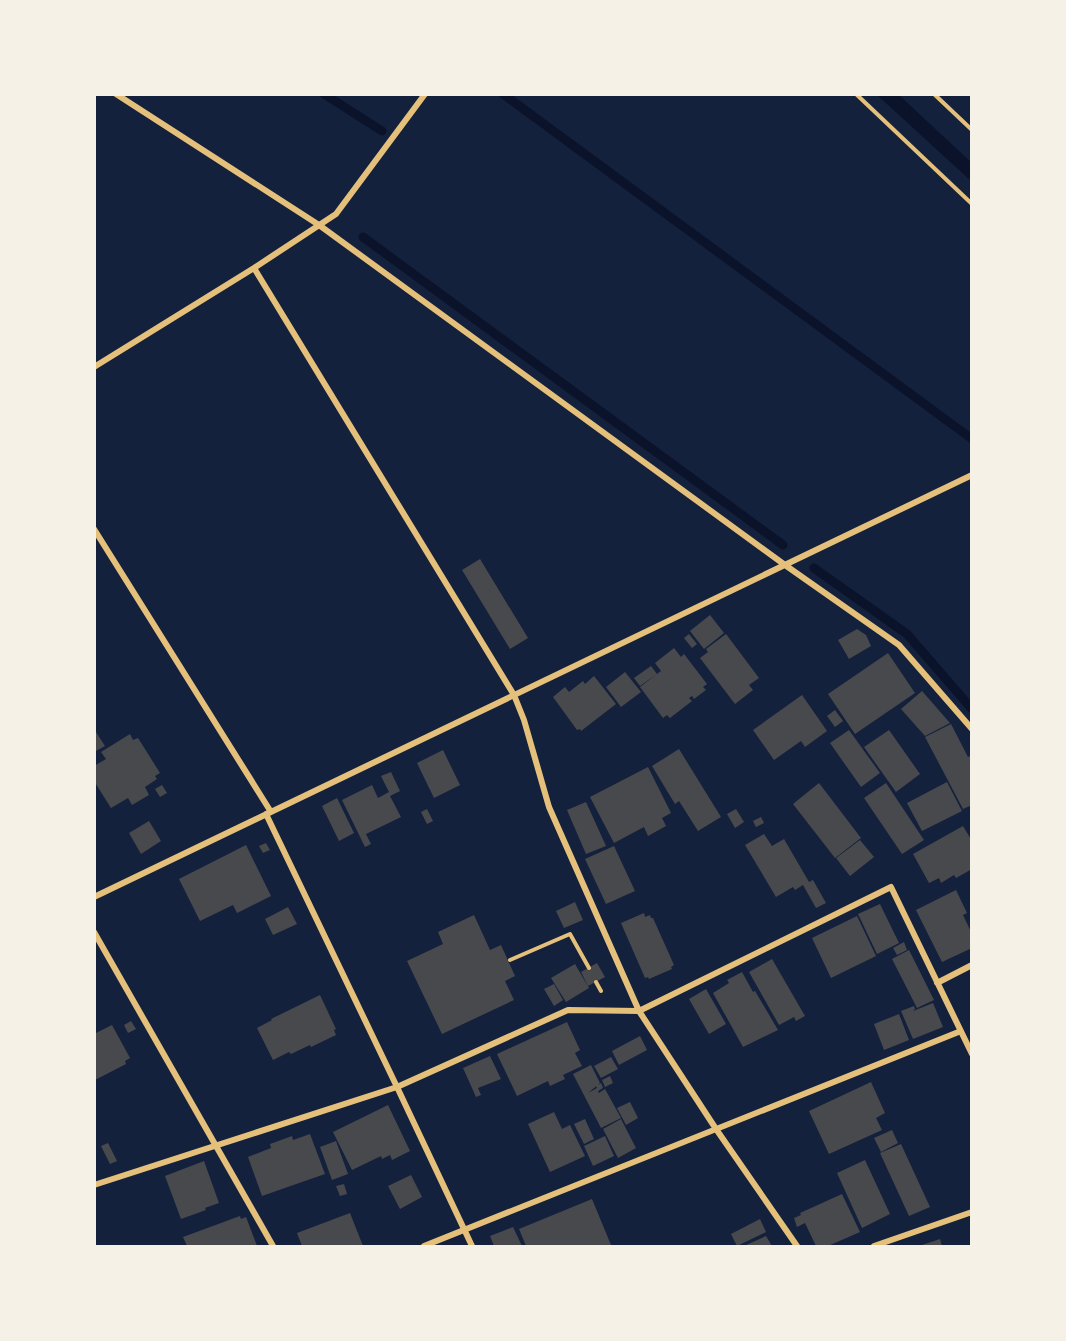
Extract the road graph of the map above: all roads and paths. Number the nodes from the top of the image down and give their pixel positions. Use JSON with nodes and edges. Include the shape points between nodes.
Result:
{"nodes":[{"id":1,"x":116,"y":94,"type":"edge"},
{"id":2,"x":425,"y":94,"type":"edge"},
{"id":3,"x":856,"y":94,"type":"edge"},
{"id":4,"x":934,"y":94,"type":"edge"},
{"id":5,"x":972,"y":130,"type":"edge"},
{"id":6,"x":972,"y":204,"type":"edge"},
{"id":7,"x":320,"y":225,"type":"junction"},
{"id":8,"x":254,"y":268,"type":"junction"},
{"id":9,"x":94,"y":367,"type":"edge"},
{"id":10,"x":972,"y":475,"type":"edge"},
{"id":11,"x":94,"y":529,"type":"edge"},
{"id":12,"x":785,"y":565,"type":"junction"},
{"id":13,"x":514,"y":695,"type":"junction"},
{"id":14,"x":972,"y":729,"type":"edge"},
{"id":15,"x":269,"y":813,"type":"junction"},
{"id":16,"x":94,"y":897,"type":"edge"},
{"id":17,"x":94,"y":932,"type":"edge"},
{"id":18,"x":510,"y":960,"type":"dead end"},
{"id":19,"x":972,"y":965,"type":"edge"},
{"id":20,"x":588,"y":968,"type":"dead end"},
{"id":21,"x":937,"y":983,"type":"junction"},
{"id":22,"x":639,"y":1011,"type":"junction"},
{"id":23,"x":961,"y":1031,"type":"junction"},
{"id":24,"x":972,"y":1054,"type":"edge"},
{"id":25,"x":397,"y":1087,"type":"junction"},
{"id":26,"x":716,"y":1129,"type":"junction"},
{"id":27,"x":216,"y":1146,"type":"junction"},
{"id":28,"x":94,"y":1185,"type":"edge"},
{"id":29,"x":972,"y":1212,"type":"edge"},
{"id":30,"x":464,"y":1230,"type":"junction"},
{"id":31,"x":273,"y":1246,"type":"edge"},
{"id":32,"x":424,"y":1246,"type":"edge"},
{"id":33,"x":472,"y":1246,"type":"edge"},
{"id":34,"x":797,"y":1246,"type":"edge"},
{"id":35,"x":874,"y":1246,"type":"edge"}],
"edges":[{"from":1,"to":7,"type":"street"},
{"from":2,"to":7,"type":"street","via":[[336,214]]},
{"from":3,"to":6,"type":"path"},
{"from":4,"to":5,"type":"path"},
{"from":7,"to":8,"type":"street"},
{"from":7,"to":12,"type":"street"},
{"from":8,"to":9,"type":"street"},
{"from":8,"to":13,"type":"street"},
{"from":10,"to":12,"type":"street"},
{"from":11,"to":15,"type":"street"},
{"from":12,"to":13,"type":"street"},
{"from":12,"to":14,"type":"street","via":[[899,645]]},
{"from":13,"to":15,"type":"street"},
{"from":13,"to":22,"type":"street","via":[[549,807]]},
{"from":15,"to":16,"type":"street"},
{"from":15,"to":25,"type":"street"},
{"from":17,"to":27,"type":"street"},
{"from":18,"to":20,"type":"path","via":[[570,934]]},
{"from":19,"to":21,"type":"street"},
{"from":21,"to":22,"type":"street","via":[[891,887]]},
{"from":21,"to":23,"type":"street"},
{"from":22,"to":25,"type":"street","via":[[568,1011]]},
{"from":22,"to":26,"type":"street"},
{"from":23,"to":24,"type":"street"},
{"from":23,"to":26,"type":"street"},
{"from":25,"to":27,"type":"street"},
{"from":25,"to":30,"type":"street"},
{"from":26,"to":30,"type":"street"},
{"from":26,"to":34,"type":"street"},
{"from":27,"to":28,"type":"street"},
{"from":27,"to":31,"type":"street"},
{"from":29,"to":35,"type":"street"},
{"from":30,"to":32,"type":"street"},
{"from":30,"to":33,"type":"street"}]}
